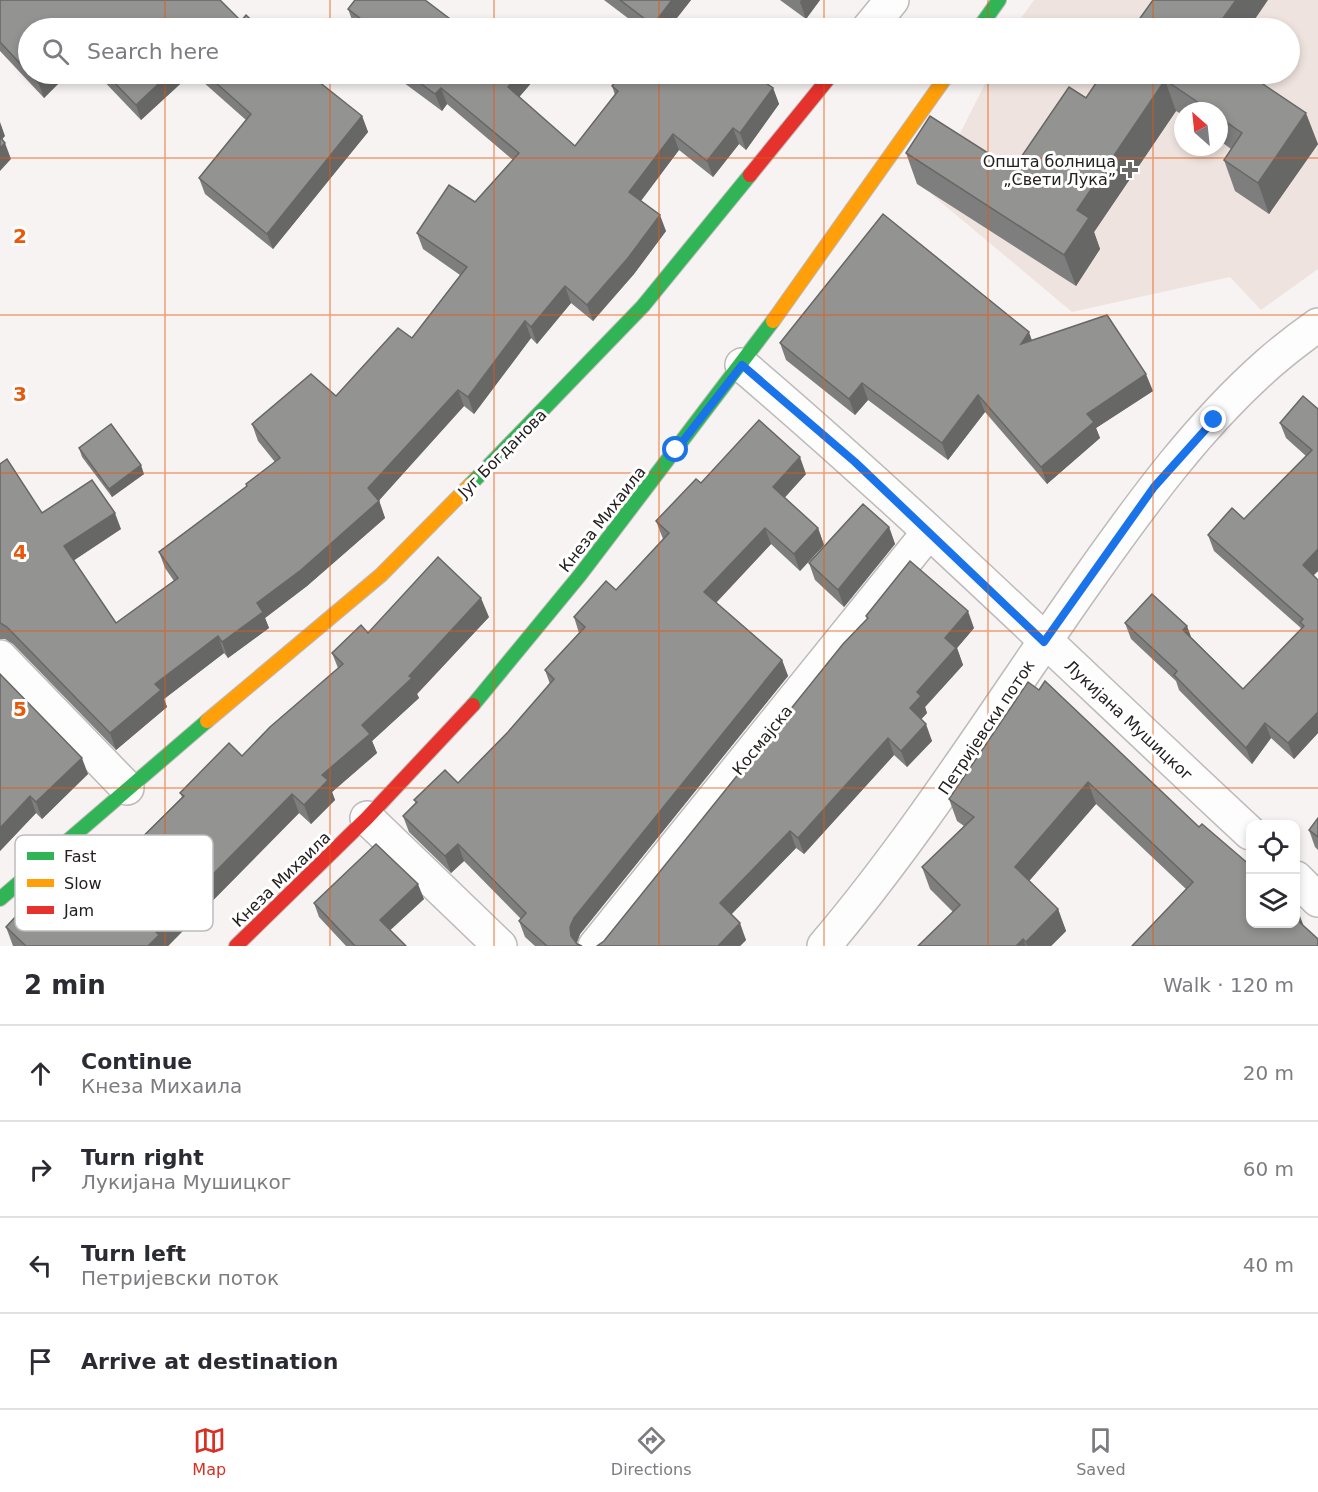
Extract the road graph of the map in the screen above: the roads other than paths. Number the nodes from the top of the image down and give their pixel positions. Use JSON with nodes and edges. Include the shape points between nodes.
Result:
{"nodes":[{"id":1,"x":892,"y":0,"type":"edge"},
{"id":2,"x":999,"y":0,"type":"edge"},
{"id":3,"x":877,"y":18,"type":"edge"},
{"id":4,"x":986,"y":18,"type":"edge"},
{"id":5,"x":824,"y":84,"type":"edge"},
{"id":6,"x":941,"y":84,"type":"edge"},
{"id":7,"x":1318,"y":324,"type":"edge"},
{"id":8,"x":742,"y":365,"type":"junction"},
{"id":9,"x":928,"y":533,"type":"junction"},
{"id":10,"x":1044,"y":642,"type":"junction"},
{"id":11,"x":0,"y":657,"type":"edge"},
{"id":12,"x":127,"y":788,"type":"junction"},
{"id":13,"x":367,"y":818,"type":"junction"},
{"id":14,"x":1246,"y":828,"type":"edge"},
{"id":15,"x":73,"y":835,"type":"edge"},
{"id":16,"x":1300,"y":882,"type":"edge"},
{"id":17,"x":15,"y":886,"type":"edge"},
{"id":18,"x":0,"y":899,"type":"edge"},
{"id":19,"x":1318,"y":900,"type":"edge"},
{"id":20,"x":236,"y":946,"type":"edge"},
{"id":21,"x":500,"y":946,"type":"edge"},
{"id":22,"x":595,"y":946,"type":"edge"},
{"id":23,"x":824,"y":946,"type":"edge"}],
"edges":[{"from":1,"to":3,"type":"street"},
{"from":2,"to":4,"type":"main road"},
{"from":5,"to":12,"type":"main road","name":"Југ Богданова","via":[[643,306],[528,428],[381,575]]},
{"from":6,"to":8,"type":"main road","name":"Кнеза Михаила"},
{"from":7,"to":10,"type":"street","name":"Петријевски поток","via":[[1268,364],[1154,487]]},
{"from":8,"to":9,"type":"street","name":"Лукијана Мушицког","via":[[855,462]]},
{"from":8,"to":13,"type":"main road","name":"Кнеза Михаила","via":[[580,575],[470,708]]},
{"from":9,"to":10,"type":"street","name":"Лукијана Мушицког"},
{"from":9,"to":22,"type":"street","name":"Космајска"},
{"from":10,"to":14,"type":"street","name":"Лукијана Мушицког"},
{"from":10,"to":23,"type":"street","name":"Петријевски поток","via":[[935,804]]},
{"from":11,"to":12,"type":"street"},
{"from":12,"to":15,"type":"main road","name":"Југ Богданова"},
{"from":13,"to":20,"type":"main road","name":"Кнеза Михаила"},
{"from":13,"to":21,"type":"street"},
{"from":16,"to":19,"type":"street"},
{"from":17,"to":18,"type":"main road","name":"Југ Богданова"}]}
